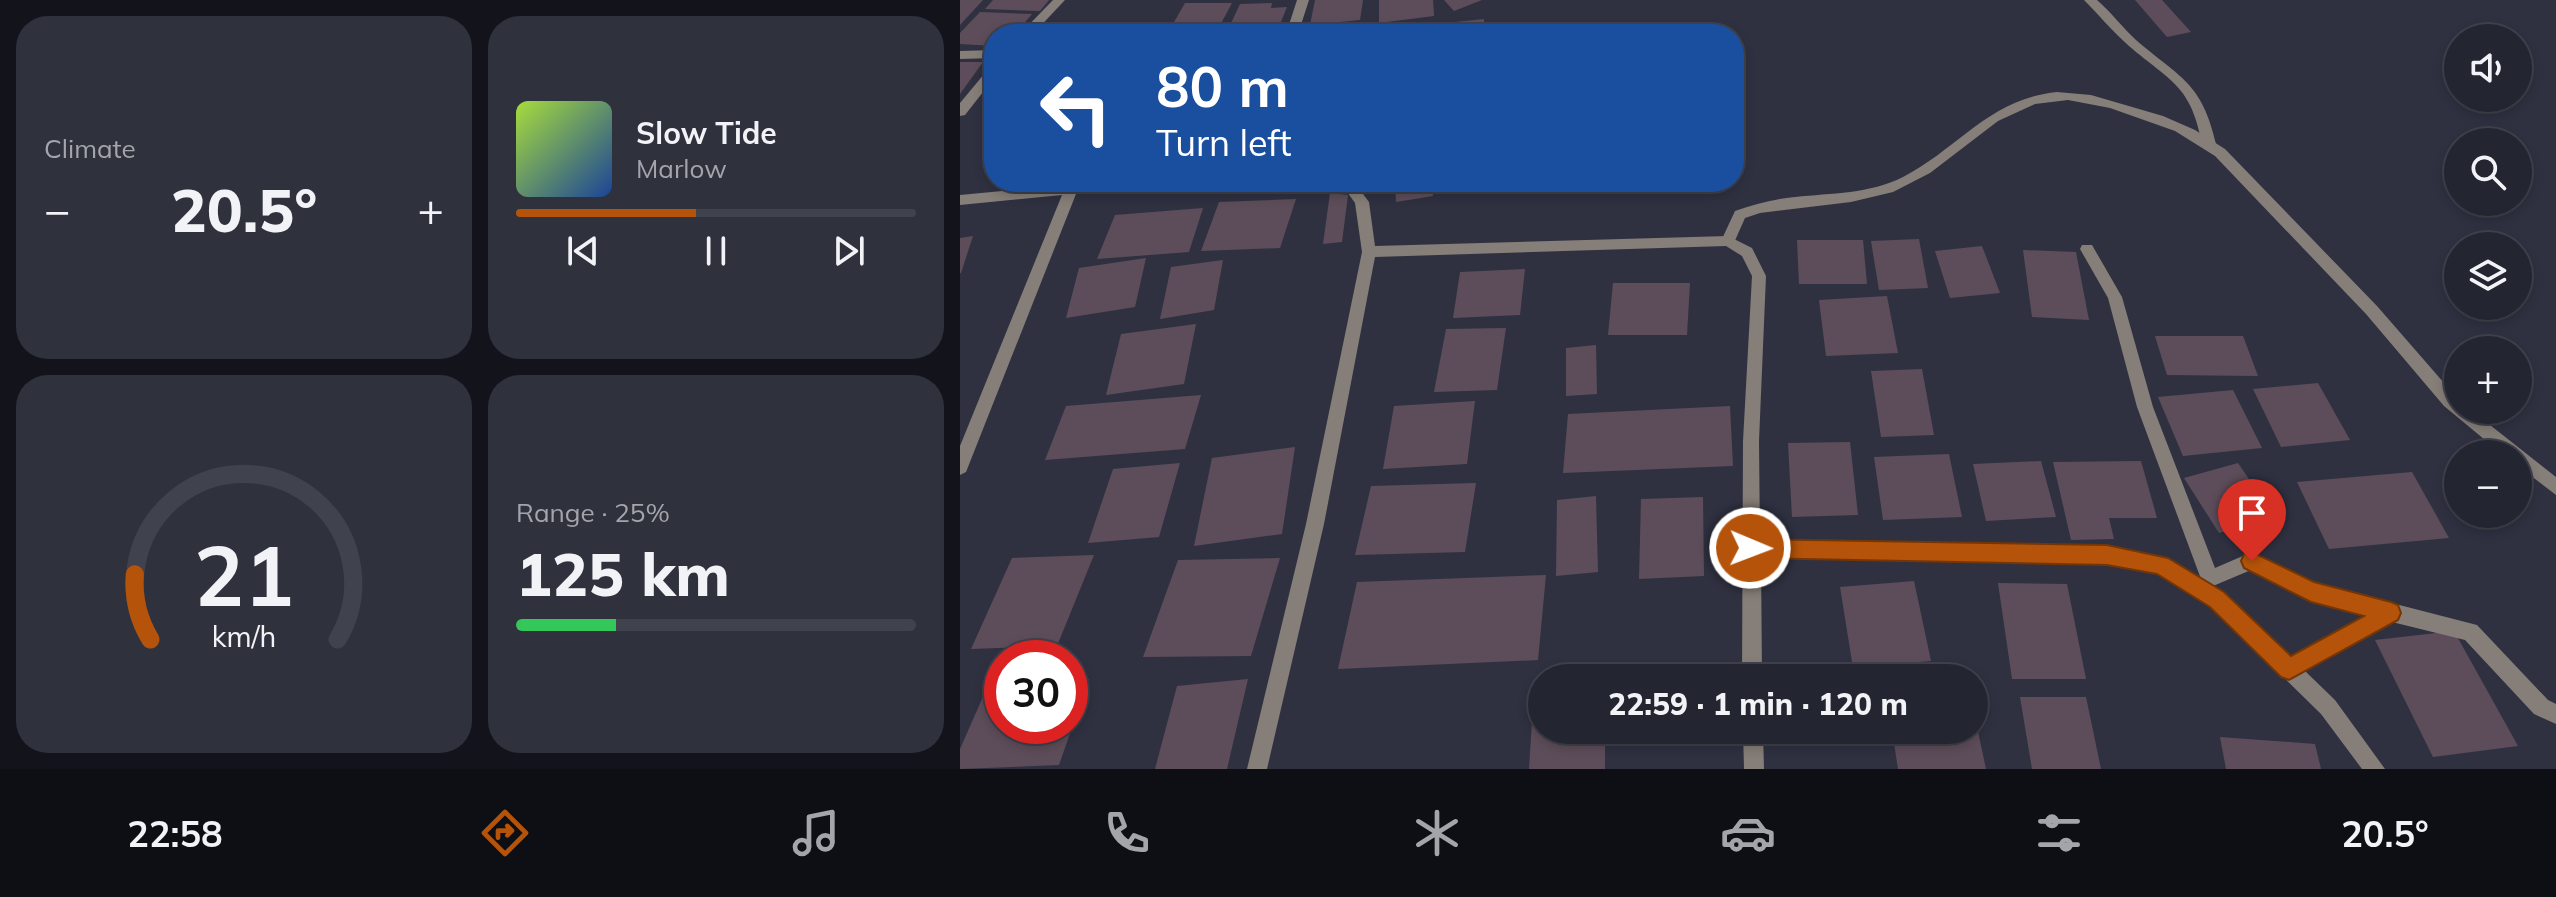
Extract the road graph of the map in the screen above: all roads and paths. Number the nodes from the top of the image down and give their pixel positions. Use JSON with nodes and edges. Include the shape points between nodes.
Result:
{"nodes":[{"id":1,"x":1059,"y":0,"type":"edge"},
{"id":2,"x":1303,"y":0,"type":"edge"},
{"id":3,"x":2090,"y":0,"type":"edge"},
{"id":4,"x":1036,"y":24,"type":"edge"},
{"id":5,"x":1295,"y":24,"type":"edge"},
{"id":6,"x":984,"y":54,"type":"edge"},
{"id":7,"x":960,"y":55,"type":"edge"},
{"id":8,"x":984,"y":82,"type":"edge"},
{"id":9,"x":960,"y":112,"type":"edge"},
{"id":10,"x":2209,"y":144,"type":"junction"},
{"id":11,"x":1035,"y":192,"type":"edge"},
{"id":12,"x":1070,"y":192,"type":"edge"},
{"id":13,"x":1354,"y":192,"type":"edge"},
{"id":14,"x":960,"y":200,"type":"edge"},
{"id":15,"x":1728,"y":241,"type":"junction"},
{"id":16,"x":2087,"y":249,"type":"dead end"},
{"id":17,"x":1369,"y":252,"type":"junction"},
{"id":18,"x":2444,"y":397,"type":"edge"},
{"id":19,"x":2476,"y":424,"type":"edge"},
{"id":20,"x":2497,"y":440,"type":"edge"},
{"id":21,"x":960,"y":467,"type":"edge"},
{"id":22,"x":2532,"y":467,"type":"edge"},
{"id":23,"x":2556,"y":487,"type":"edge"},
{"id":24,"x":1750,"y":548,"type":"junction"},
{"id":25,"x":2391,"y":613,"type":"junction"},
{"id":26,"x":1752,"y":664,"type":"edge"},
{"id":27,"x":2289,"y":669,"type":"junction"},
{"id":28,"x":2556,"y":714,"type":"edge"},
{"id":29,"x":1753,"y":744,"type":"edge"},
{"id":30,"x":1257,"y":769,"type":"edge"},
{"id":31,"x":1754,"y":769,"type":"edge"},
{"id":32,"x":2375,"y":769,"type":"edge"}],
"edges":[{"from":1,"to":4,"type":"street"},
{"from":2,"to":5,"type":"street"},
{"from":3,"to":10,"type":"street","via":[[2131,42],[2187,84],[2204,113]]},
{"from":6,"to":7,"type":"street"},
{"from":8,"to":9,"type":"street"},
{"from":10,"to":15,"type":"street","via":[[2176,126],[2089,96],[2059,95],[2002,113],[1916,177],[1887,189],[1755,208],[1740,215]]},
{"from":10,"to":18,"type":"street","via":[[2379,318]]},
{"from":11,"to":14,"type":"street"},
{"from":12,"to":21,"type":"street"},
{"from":13,"to":17,"type":"street","via":[[1362,202]]},
{"from":15,"to":17,"type":"street"},
{"from":15,"to":24,"type":"street","via":[[1747,252],[1759,276]]},
{"from":16,"to":25,"type":"street","via":[[2115,297],[2145,407],[2210,579],[2252,561],[2311,591]]},
{"from":17,"to":30,"type":"street","via":[[1315,524]]},
{"from":19,"to":20,"type":"street"},
{"from":22,"to":23,"type":"street"},
{"from":24,"to":26,"type":"street"},
{"from":24,"to":27,"type":"street","via":[[2107,555],[2161,565],[2217,599]]},
{"from":25,"to":27,"type":"street"},
{"from":25,"to":28,"type":"street","via":[[2470,632],[2541,707]]},
{"from":27,"to":32,"type":"street","via":[[2328,707]]},
{"from":29,"to":31,"type":"street"}]}
